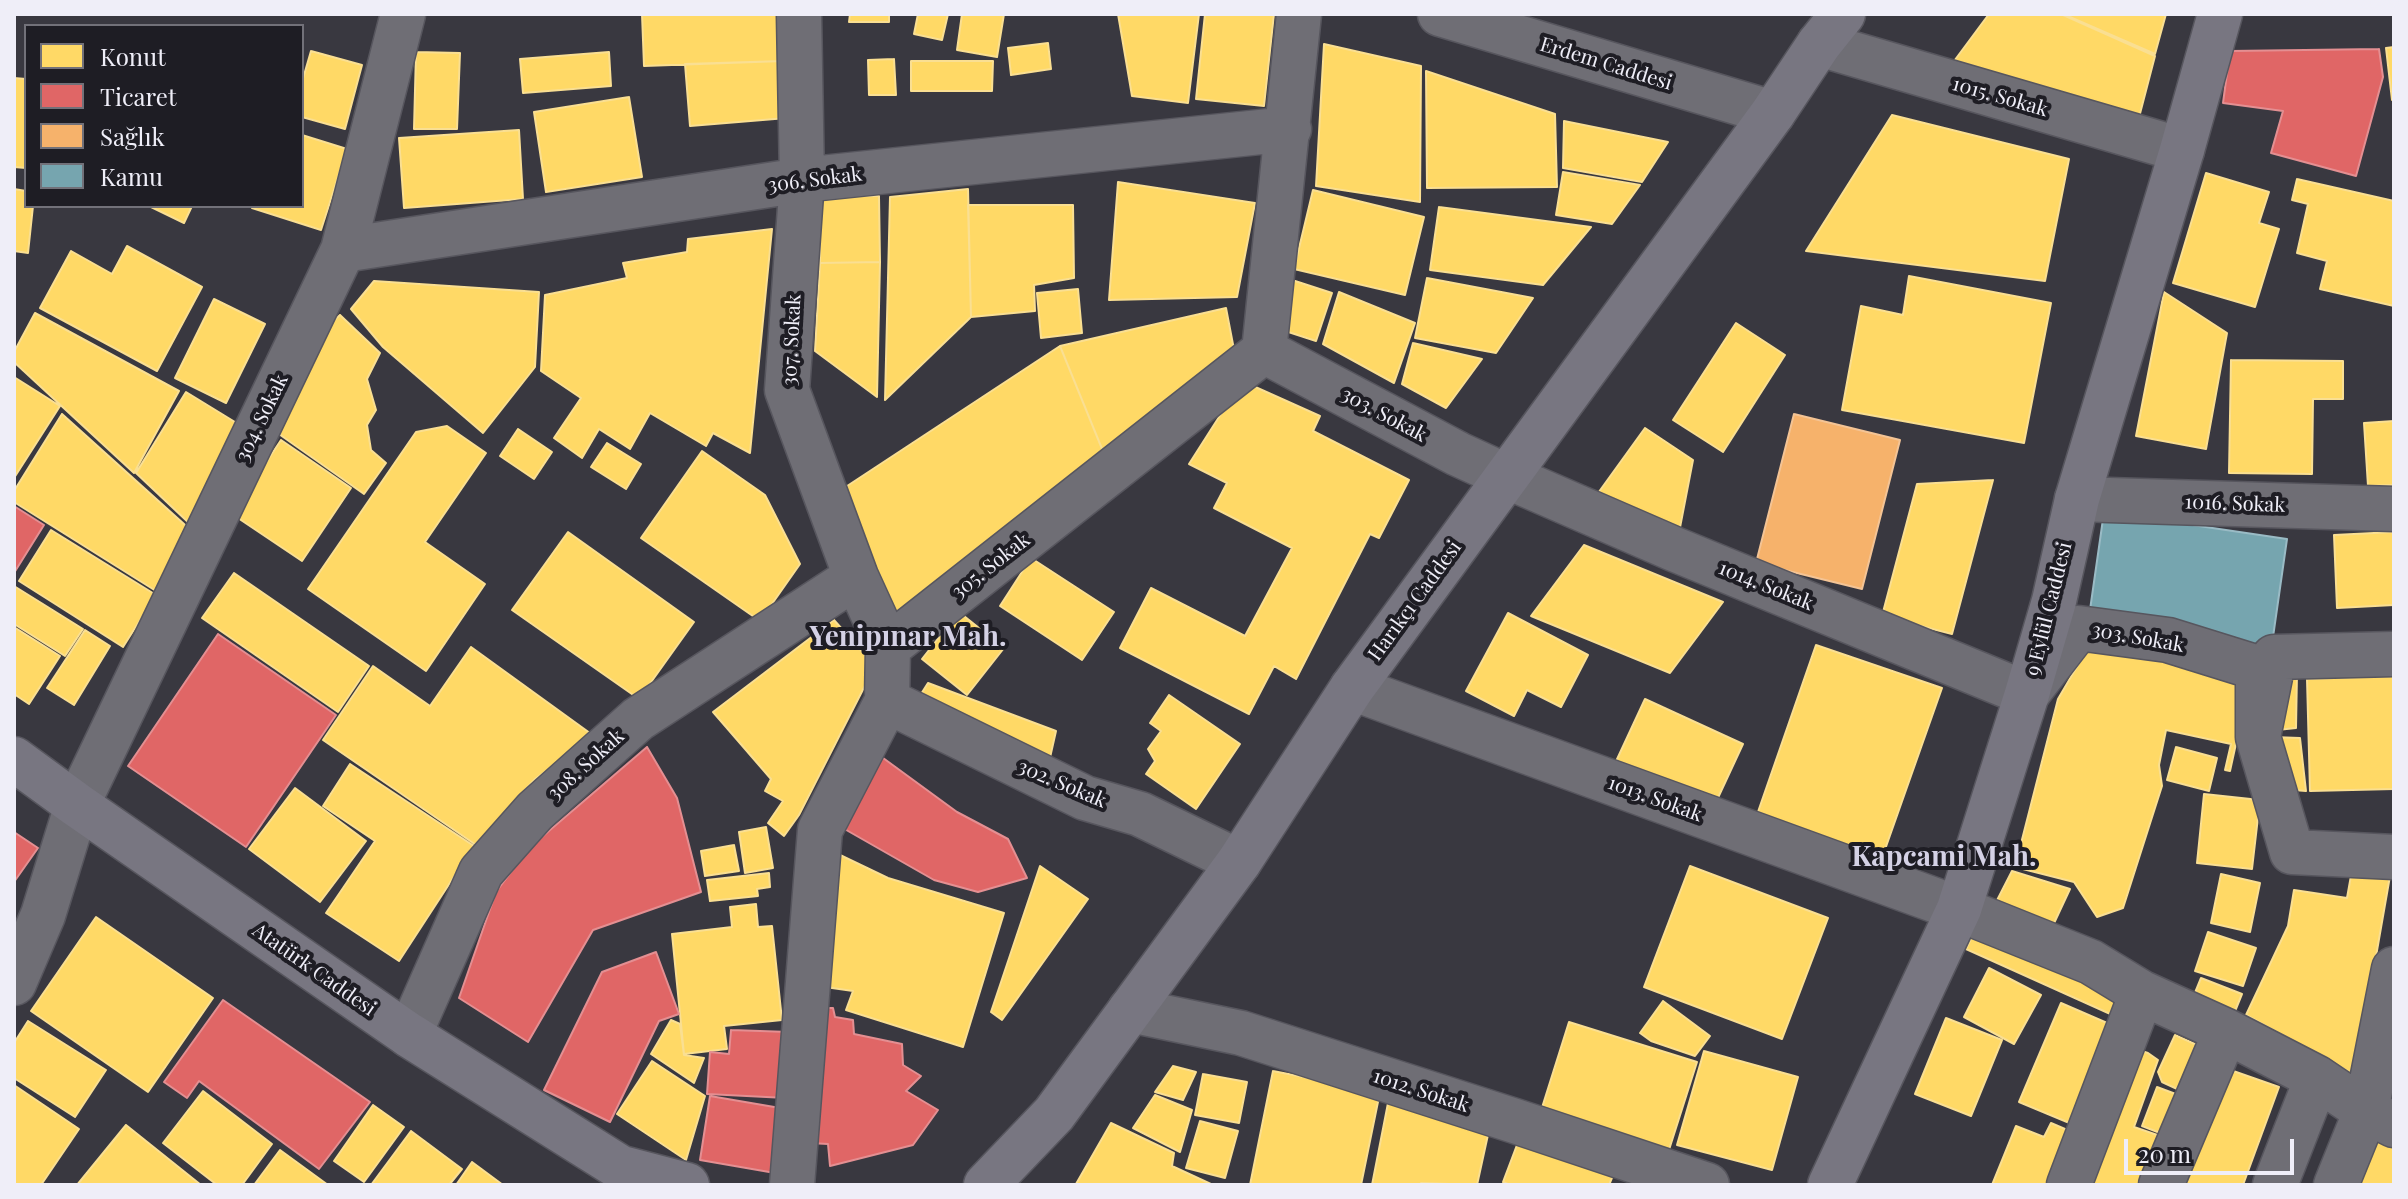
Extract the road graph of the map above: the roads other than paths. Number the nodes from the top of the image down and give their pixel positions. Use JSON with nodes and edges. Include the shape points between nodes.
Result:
{"nodes":[{"id":1,"x":403,"y":14,"type":"edge"},
{"id":2,"x":799,"y":14,"type":"edge"},
{"id":3,"x":1299,"y":14,"type":"edge"},
{"id":4,"x":1440,"y":14,"type":"edge"},
{"id":5,"x":2220,"y":14,"type":"edge"},
{"id":6,"x":1831,"y":29,"type":"edge"},
{"id":7,"x":1773,"y":113,"type":"junction"},
{"id":8,"x":1289,"y":129,"type":"junction"},
{"id":9,"x":2182,"y":150,"type":"junction"},
{"id":10,"x":802,"y":180,"type":"junction"},
{"id":11,"x":343,"y":250,"type":"junction"},
{"id":12,"x":1264,"y":351,"type":"junction"},
{"id":13,"x":1506,"y":476,"type":"junction"},
{"id":14,"x":2077,"y":499,"type":"junction"},
{"id":15,"x":2394,"y":509,"type":"edge"},
{"id":16,"x":856,"y":577,"type":"junction"},
{"id":17,"x":888,"y":647,"type":"junction"},
{"id":18,"x":2394,"y":654,"type":"edge"},
{"id":19,"x":1352,"y":688,"type":"junction"},
{"id":20,"x":2027,"y":694,"type":"junction"},
{"id":21,"x":887,"y":701,"type":"junction"},
{"id":22,"x":2258,"y":737,"type":"junction"},
{"id":23,"x":14,"y":759,"type":"edge"},
{"id":24,"x":77,"y":805,"type":"junction"},
{"id":25,"x":2394,"y":857,"type":"edge"},
{"id":26,"x":1239,"y":862,"type":"junction"},
{"id":27,"x":1959,"y":909,"type":"junction"},
{"id":28,"x":2394,"y":969,"type":"edge"},
{"id":29,"x":14,"y":983,"type":"edge"},
{"id":30,"x":2142,"y":993,"type":"junction"},
{"id":31,"x":1130,"y":1010,"type":"junction"},
{"id":32,"x":2226,"y":1031,"type":"junction"},
{"id":33,"x":409,"y":1035,"type":"junction"},
{"id":34,"x":2317,"y":1078,"type":"junction"},
{"id":35,"x":2380,"y":1118,"type":"edge"},
{"id":36,"x":635,"y":1176,"type":"edge"},
{"id":37,"x":687,"y":1185,"type":"edge"},
{"id":38,"x":792,"y":1185,"type":"edge"},
{"id":39,"x":986,"y":1185,"type":"edge"},
{"id":40,"x":1707,"y":1185,"type":"edge"},
{"id":41,"x":1830,"y":1185,"type":"edge"},
{"id":42,"x":2069,"y":1185,"type":"edge"},
{"id":43,"x":2161,"y":1185,"type":"edge"},
{"id":44,"x":2275,"y":1185,"type":"edge"},
{"id":45,"x":2336,"y":1185,"type":"edge"}],
"edges":[{"from":1,"to":11,"type":"street","name":"304. Sokak"},
{"from":2,"to":10,"type":"street","name":"307. Sokak"},
{"from":3,"to":8,"type":"street"},
{"from":4,"to":7,"type":"street","name":"Erdem Caddesi"},
{"from":5,"to":9,"type":"main road","name":"9 Eylül Caddesi"},
{"from":6,"to":7,"type":"main road","name":"Harıkçı Caddesi"},
{"from":6,"to":9,"type":"street","name":"1015. Sokak"},
{"from":7,"to":13,"type":"main road","name":"Harıkçı Caddesi"},
{"from":8,"to":10,"type":"street","name":"306. Sokak"},
{"from":8,"to":12,"type":"street"},
{"from":9,"to":14,"type":"main road","name":"9 Eylül Caddesi"},
{"from":10,"to":11,"type":"street","name":"306. Sokak"},
{"from":10,"to":16,"type":"street","name":"307. Sokak","via":[[787,390]]},
{"from":11,"to":24,"type":"street","name":"304. Sokak"},
{"from":12,"to":13,"type":"street","name":"303. Sokak"},
{"from":12,"to":17,"type":"street","name":"305. Sokak"},
{"from":13,"to":19,"type":"main road","name":"Harıkçı Caddesi"},
{"from":13,"to":20,"type":"street","name":"1014. Sokak"},
{"from":14,"to":15,"type":"street","name":"1016. Sokak"},
{"from":14,"to":20,"type":"main road","name":"9 Eylül Caddesi"},
{"from":16,"to":17,"type":"street","name":"307. Sokak"},
{"from":16,"to":33,"type":"street","name":"308. Sokak","via":[[638,719],[535,811],[481,872]]},
{"from":17,"to":21,"type":"street"},
{"from":18,"to":22,"type":"street","via":[[2274,657]]},
{"from":19,"to":26,"type":"main road","name":"Harıkçı Caddesi"},
{"from":19,"to":27,"type":"street","name":"1013. Sokak"},
{"from":20,"to":22,"type":"street","name":"303. Sokak","via":[[2078,628],[2168,640],[2258,668]]},
{"from":20,"to":27,"type":"main road","name":"9 Eylül Caddesi"},
{"from":21,"to":26,"type":"street","name":"302. Sokak","via":[[1085,798],[1140,814]]},
{"from":21,"to":38,"type":"street","via":[[820,830]]},
{"from":22,"to":25,"type":"street","via":[[2292,852]]},
{"from":23,"to":24,"type":"main road","name":"Atatürk Caddesi"},
{"from":24,"to":29,"type":"street","name":"304. Sokak","via":[[43,915]]},
{"from":24,"to":33,"type":"main road","name":"Atatürk Caddesi"},
{"from":26,"to":31,"type":"main road","name":"Harıkçı Caddesi"},
{"from":27,"to":30,"type":"street","name":"1013. Sokak","via":[[2091,962]]},
{"from":27,"to":41,"type":"main road","name":"9 Eylül Caddesi"},
{"from":28,"to":35,"type":"street"},
{"from":30,"to":32,"type":"street","name":"1013. Sokak"},
{"from":30,"to":42,"type":"street"},
{"from":31,"to":39,"type":"main road","name":"Harıkçı Caddesi","via":[[1054,1114]]},
{"from":31,"to":40,"type":"street","name":"1012. Sokak","via":[[1241,1033]]},
{"from":32,"to":34,"type":"street","name":"1013. Sokak"},
{"from":32,"to":43,"type":"street"},
{"from":33,"to":36,"type":"main road","name":"Atatürk Caddesi"},
{"from":34,"to":35,"type":"street","name":"1013. Sokak"},
{"from":34,"to":44,"type":"street"},
{"from":35,"to":45,"type":"street"},
{"from":36,"to":37,"type":"main road","name":"Atatürk Caddesi"}]}
